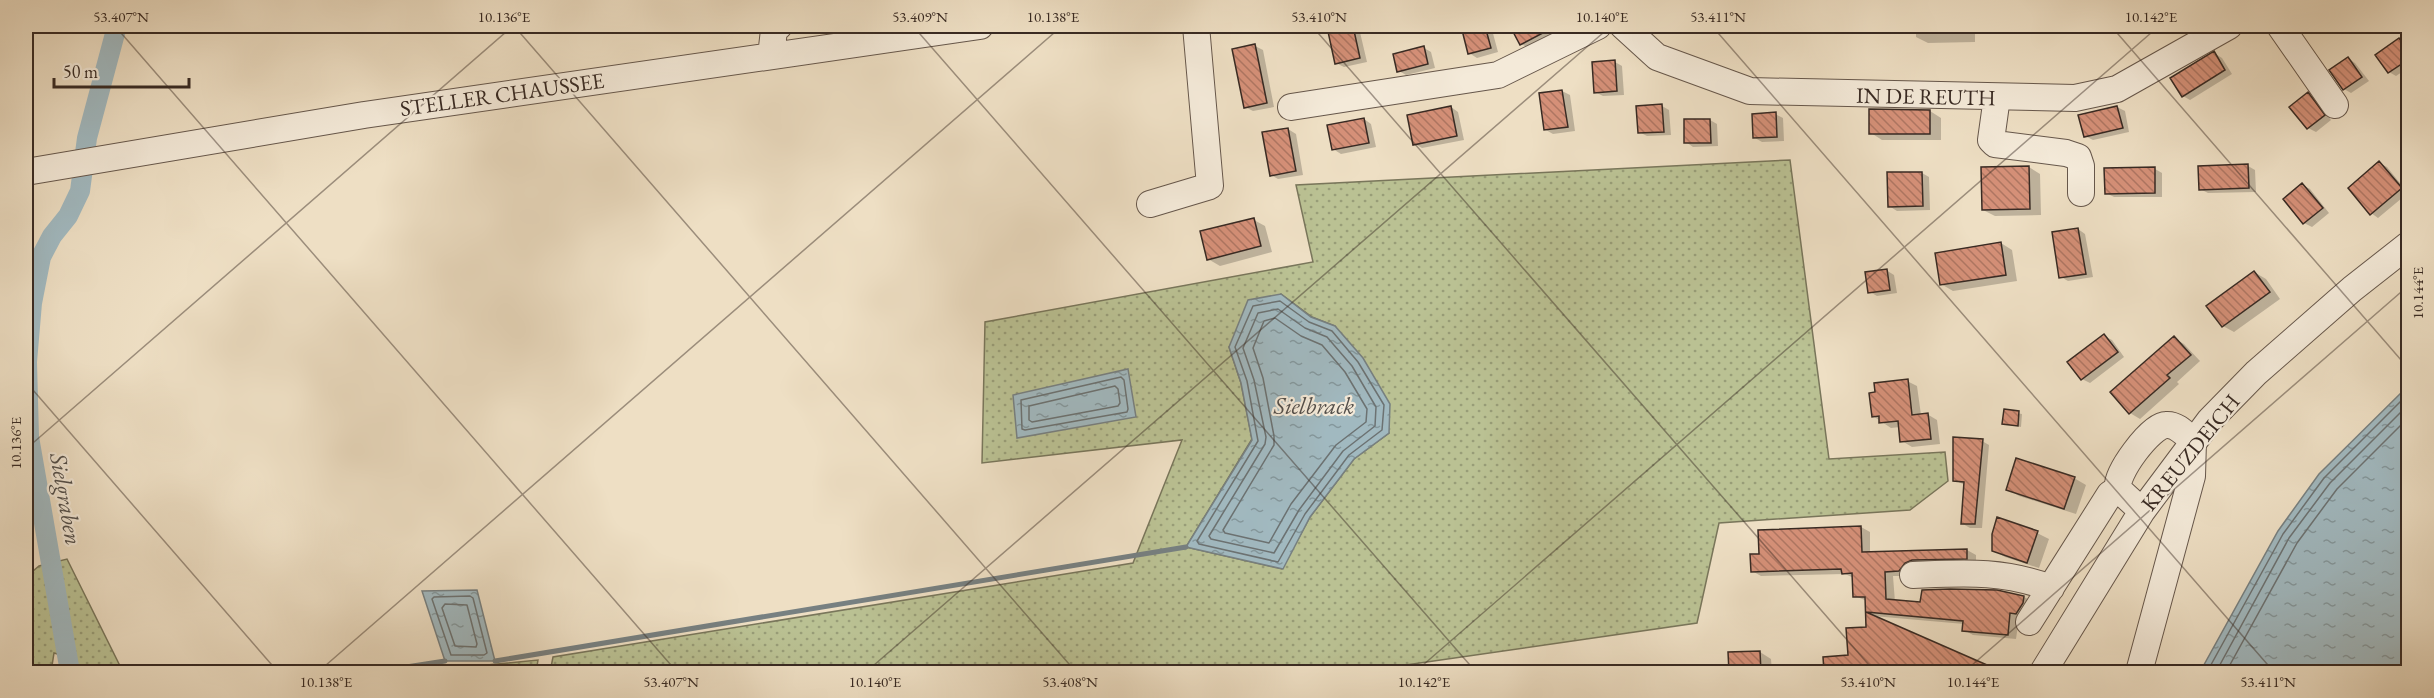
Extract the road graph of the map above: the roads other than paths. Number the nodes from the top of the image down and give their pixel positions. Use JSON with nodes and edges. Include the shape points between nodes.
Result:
{"nodes":[{"id":1,"x":779,"y":26,"type":"edge"},
{"id":2,"x":980,"y":26,"type":"edge"},
{"id":3,"x":1196,"y":26,"type":"edge"},
{"id":4,"x":1598,"y":26,"type":"edge"},
{"id":5,"x":1623,"y":26,"type":"edge"},
{"id":6,"x":2229,"y":26,"type":"edge"},
{"id":7,"x":2280,"y":26,"type":"edge"},
{"id":8,"x":771,"y":56,"type":"junction"},
{"id":9,"x":1997,"y":97,"type":"junction"},
{"id":10,"x":2335,"y":105,"type":"dead end"},
{"id":11,"x":1291,"y":106,"type":"dead end"},
{"id":12,"x":26,"y":172,"type":"edge"},
{"id":13,"x":2081,"y":193,"type":"dead end"},
{"id":14,"x":1150,"y":204,"type":"dead end"},
{"id":15,"x":2409,"y":245,"type":"edge"},
{"id":16,"x":2193,"y":441,"type":"junction"},
{"id":17,"x":2118,"y":489,"type":"junction"},
{"id":18,"x":2142,"y":511,"type":"junction"},
{"id":19,"x":1913,"y":575,"type":"dead end"},
{"id":20,"x":2054,"y":583,"type":"junction"},
{"id":21,"x":2088,"y":599,"type":"junction"},
{"id":22,"x":2030,"y":622,"type":"dead end"},
{"id":23,"x":2043,"y":672,"type":"edge"},
{"id":24,"x":2139,"y":672,"type":"edge"}],
"edges":[{"from":1,"to":8,"type":"street","via":[[774,30]]},
{"from":2,"to":8,"type":"street","name":"STELLER CHAUSSEE"},
{"from":3,"to":14,"type":"street","via":[[1210,186]]},
{"from":4,"to":11,"type":"street","via":[[1498,75]]},
{"from":5,"to":9,"type":"street","name":"IN DE REUTH","via":[[1657,57],[1750,91]]},
{"from":6,"to":9,"type":"street","name":"IN DE REUTH","via":[[2117,89],[2075,98]]},
{"from":7,"to":10,"type":"street"},
{"from":8,"to":12,"type":"street","name":"STELLER CHAUSSEE","via":[[364,115]]},
{"from":9,"to":13,"type":"street","via":[[1991,140],[1995,144],[2078,157]]},
{"from":15,"to":16,"type":"street","name":"KREUZDEICH","via":[[2256,373]]},
{"from":16,"to":17,"type":"street","via":[[2179,428],[2160,426],[2119,474]]},
{"from":16,"to":18,"type":"street","name":"KREUZDEICH"},
{"from":16,"to":24,"type":"street","via":[[2192,476]]},
{"from":17,"to":18,"type":"street"},
{"from":17,"to":20,"type":"street","via":[[2110,494]]},
{"from":18,"to":21,"type":"street","name":"KREUZDEICH"},
{"from":19,"to":20,"type":"street","via":[[1984,572]]},
{"from":20,"to":21,"type":"street"},
{"from":20,"to":22,"type":"street"},
{"from":21,"to":23,"type":"street","name":"KREUZDEICH"}]}
